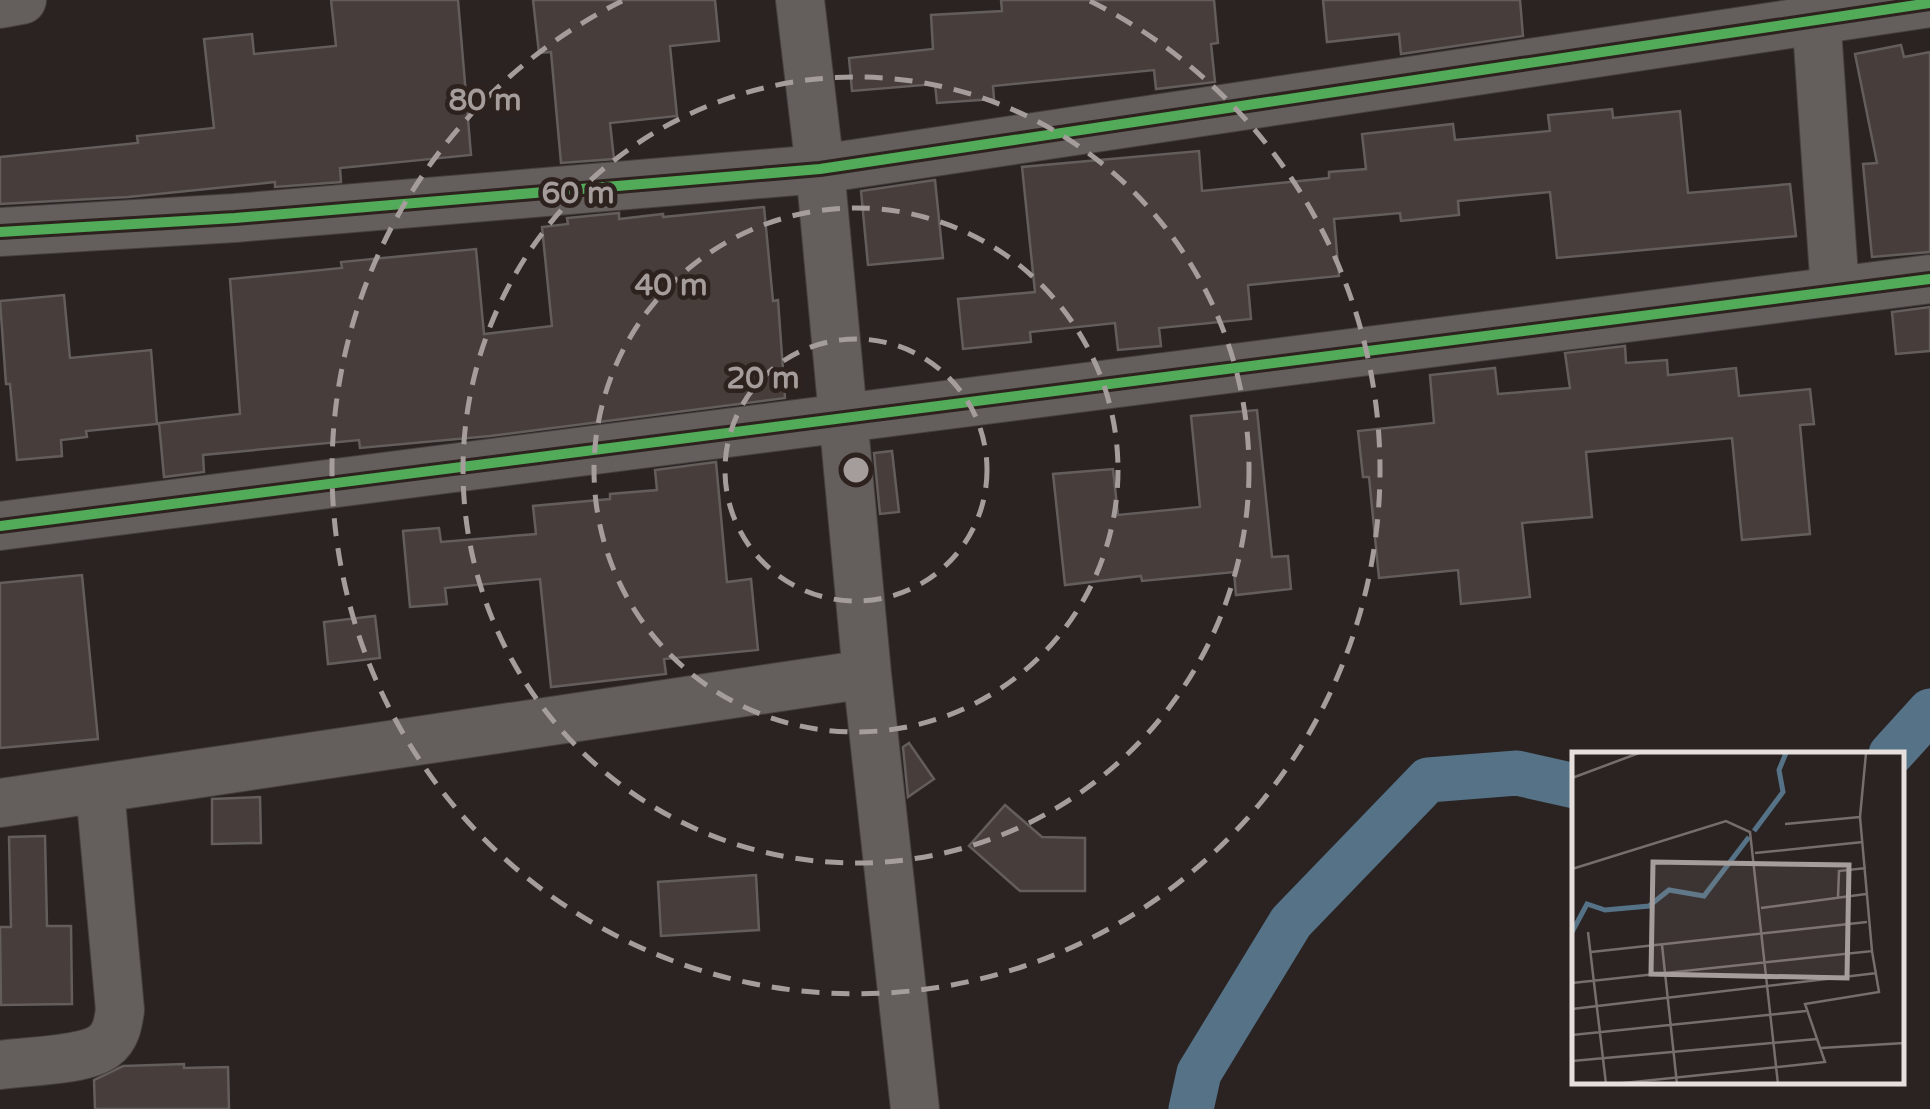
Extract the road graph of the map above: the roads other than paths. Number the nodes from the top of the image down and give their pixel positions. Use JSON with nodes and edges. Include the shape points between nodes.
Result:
{"nodes":[{"id":1,"x":22,"y":0,"type":"edge"},
{"id":2,"x":800,"y":0,"type":"edge"},
{"id":3,"x":1930,"y":3,"type":"edge"},
{"id":4,"x":0,"y":4,"type":"edge"},
{"id":5,"x":1816,"y":9,"type":"edge"},
{"id":6,"x":820,"y":169,"type":"junction"},
{"id":7,"x":0,"y":232,"type":"edge"},
{"id":8,"x":1930,"y":278,"type":"edge"},
{"id":9,"x":1834,"y":290,"type":"junction"},
{"id":10,"x":843,"y":418,"type":"junction"},
{"id":11,"x":0,"y":526,"type":"edge"},
{"id":12,"x":867,"y":674,"type":"junction"},
{"id":13,"x":100,"y":790,"type":"junction"},
{"id":14,"x":0,"y":803,"type":"edge"},
{"id":15,"x":0,"y":1065,"type":"edge"},
{"id":16,"x":916,"y":1109,"type":"edge"}],
"edges":[{"from":1,"to":4,"type":"street"},
{"from":2,"to":6,"type":"street"},
{"from":3,"to":5,"type":"street"},
{"from":5,"to":6,"type":"street"},
{"from":5,"to":9,"type":"street"},
{"from":6,"to":7,"type":"street"},
{"from":6,"to":10,"type":"street"},
{"from":8,"to":9,"type":"street"},
{"from":9,"to":10,"type":"street"},
{"from":10,"to":11,"type":"street"},
{"from":10,"to":12,"type":"street"},
{"from":12,"to":13,"type":"street"},
{"from":12,"to":16,"type":"street"},
{"from":13,"to":14,"type":"street"},
{"from":13,"to":15,"type":"street","via":[[120,1010],[116,1032],[103,1047],[80,1055]]}]}
